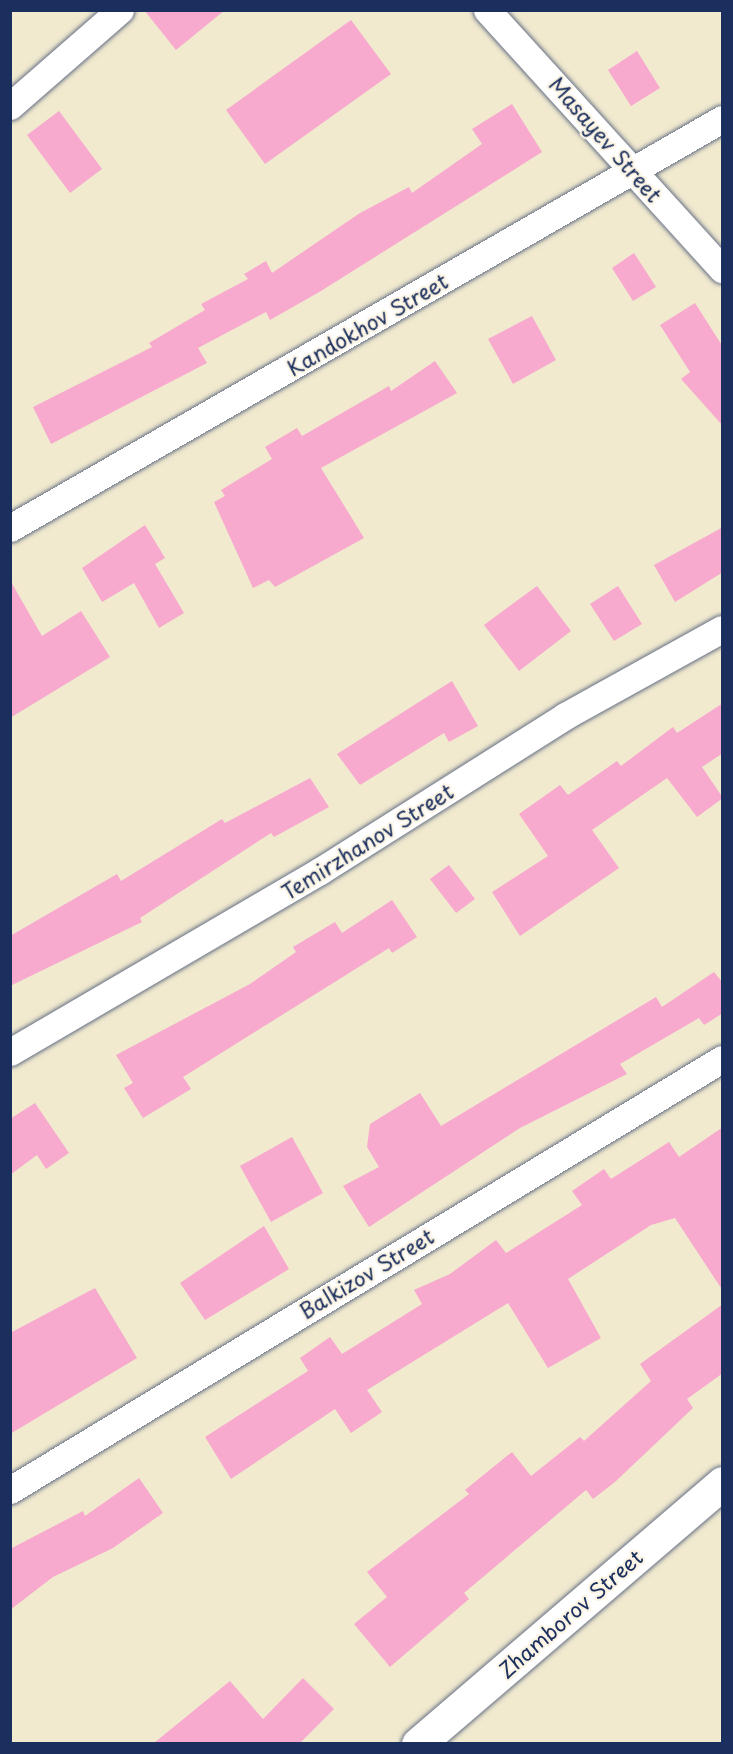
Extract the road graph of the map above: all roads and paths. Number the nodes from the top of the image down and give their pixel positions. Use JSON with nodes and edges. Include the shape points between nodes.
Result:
{"nodes":[{"id":1,"x":120,"y":10,"type":"edge"},
{"id":2,"x":487,"y":10,"type":"edge"},
{"id":3,"x":10,"y":106,"type":"edge"},
{"id":4,"x":723,"y":119,"type":"edge"},
{"id":5,"x":637,"y":170,"type":"junction"},
{"id":6,"x":723,"y":269,"type":"edge"},
{"id":7,"x":10,"y":528,"type":"edge"},
{"id":8,"x":723,"y":629,"type":"edge"},
{"id":9,"x":10,"y":1052,"type":"edge"},
{"id":10,"x":723,"y":1059,"type":"edge"},
{"id":11,"x":723,"y":1483,"type":"edge"},
{"id":12,"x":10,"y":1490,"type":"edge"},
{"id":13,"x":418,"y":1743,"type":"edge"}],
"edges":[{"from":1,"to":3,"type":"street"},
{"from":2,"to":5,"type":"street","name":"Masayev Street"},
{"from":4,"to":5,"type":"street","name":"Kandokhov Street"},
{"from":5,"to":6,"type":"street","name":"Masayev Street"},
{"from":5,"to":7,"type":"street","name":"Kandokhov Street"},
{"from":8,"to":9,"type":"street","name":"Temirzhanov Street","via":[[566,716],[320,872]]},
{"from":10,"to":12,"type":"street","name":"Balkizov Street"},
{"from":11,"to":13,"type":"street","name":"Zhamborov Street"}]}
